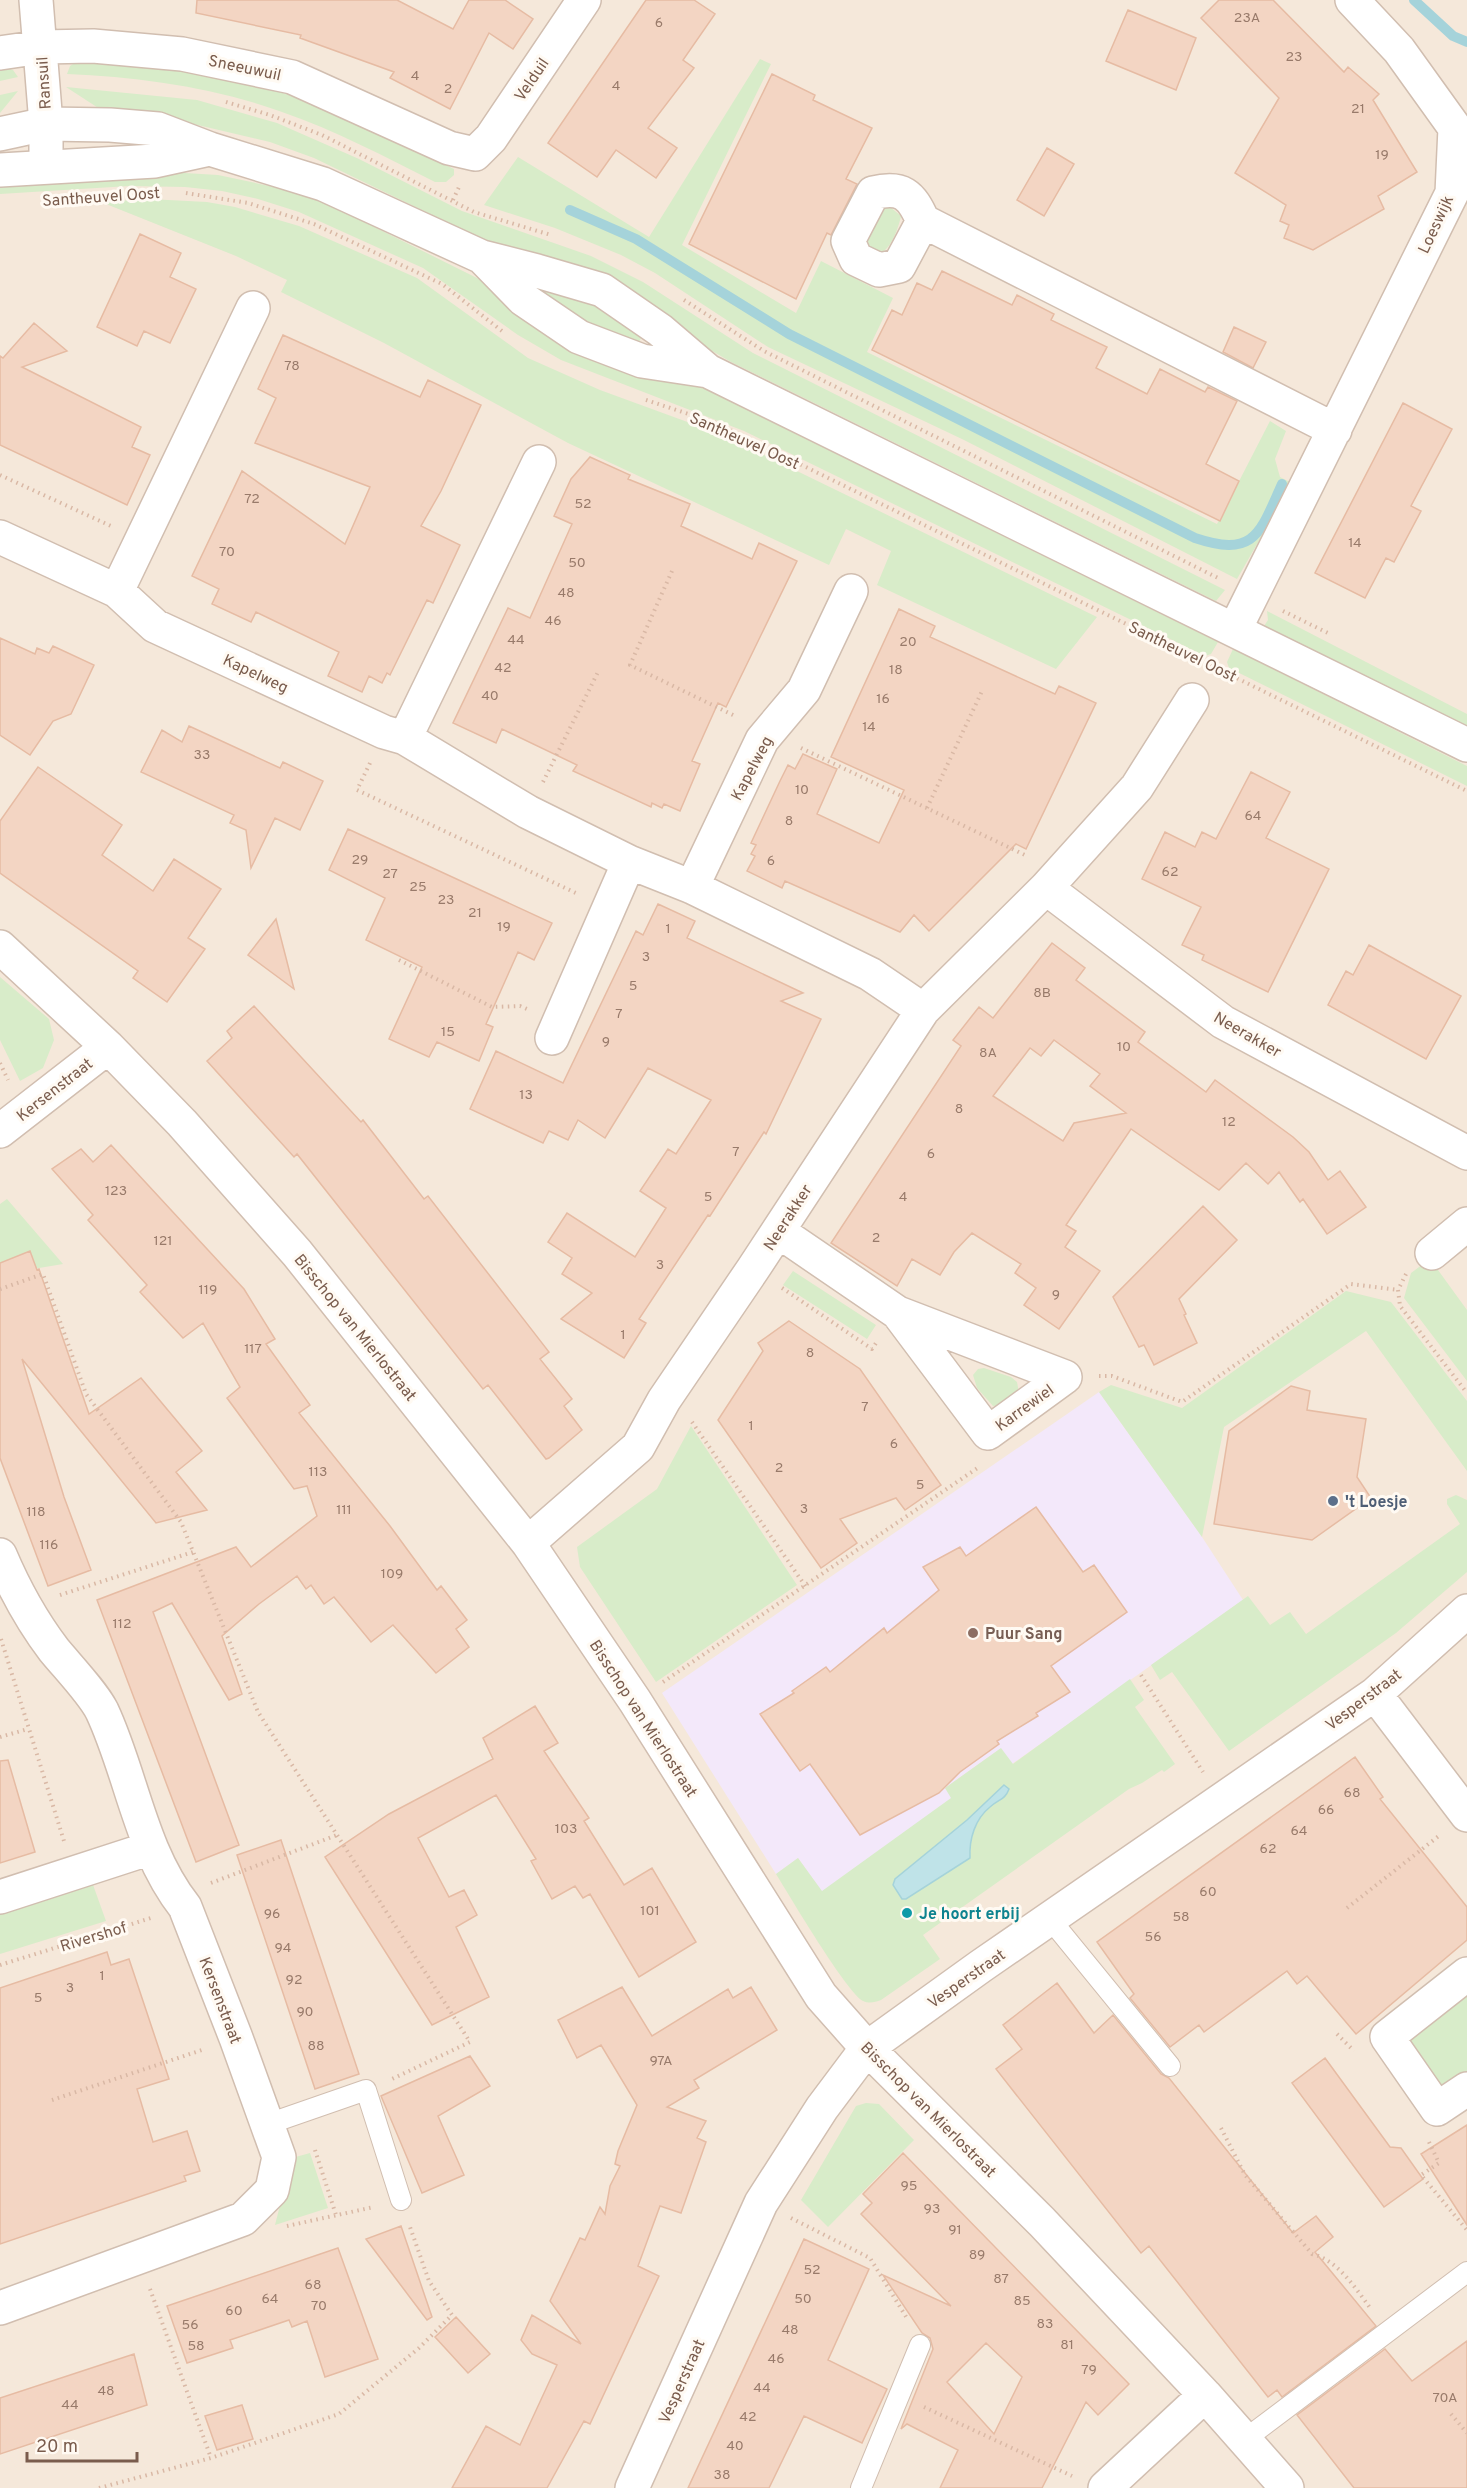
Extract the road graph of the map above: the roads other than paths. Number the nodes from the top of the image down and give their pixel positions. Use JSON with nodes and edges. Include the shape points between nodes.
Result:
{"nodes":[{"id":1,"x":36,"y":0,"type":"edge"},
{"id":2,"x":584,"y":0,"type":"edge"},
{"id":3,"x":1352,"y":0,"type":"edge"},
{"id":4,"x":41,"y":47,"type":"junction"},
{"id":5,"x":0,"y":53,"type":"edge"},
{"id":6,"x":46,"y":124,"type":"junction"},
{"id":7,"x":1461,"y":127,"type":"edge"},
{"id":8,"x":0,"y":134,"type":"edge"},
{"id":9,"x":210,"y":149,"type":"junction"},
{"id":10,"x":475,"y":154,"type":"joint"},
{"id":11,"x":46,"y":166,"type":"junction"},
{"id":12,"x":0,"y":170,"type":"edge"},
{"id":13,"x":923,"y":220,"type":"dead end"},
{"id":14,"x":482,"y":257,"type":"junction"},
{"id":15,"x":253,"y":308,"type":"dead end"},
{"id":16,"x":708,"y":371,"type":"junction"},
{"id":17,"x":1335,"y":430,"type":"junction"},
{"id":18,"x":539,"y":462,"type":"dead end"},
{"id":19,"x":0,"y":537,"type":"edge"},
{"id":20,"x":117,"y":591,"type":"junction"},
{"id":21,"x":851,"y":591,"type":"dead end"},
{"id":22,"x":1235,"y":629,"type":"junction"},
{"id":23,"x":1192,"y":700,"type":"dead end"},
{"id":24,"x":395,"y":735,"type":"junction"},
{"id":25,"x":1467,"y":745,"type":"edge"},
{"id":26,"x":629,"y":862,"type":"junction"},
{"id":27,"x":1053,"y":880,"type":"junction"},
{"id":28,"x":692,"y":887,"type":"junction"},
{"id":29,"x":0,"y":947,"type":"edge"},
{"id":30,"x":923,"y":1010,"type":"junction"},
{"id":31,"x":555,"y":1030,"type":"road end"},
{"id":32,"x":108,"y":1047,"type":"junction"},
{"id":33,"x":0,"y":1131,"type":"edge"},
{"id":34,"x":1467,"y":1153,"type":"edge"},
{"id":35,"x":1467,"y":1224,"type":"edge"},
{"id":36,"x":778,"y":1231,"type":"junction"},
{"id":37,"x":1432,"y":1253,"type":"dead end"},
{"id":38,"x":898,"y":1313,"type":"junction"},
{"id":39,"x":528,"y":1543,"type":"junction"},
{"id":40,"x":0,"y":1555,"type":"edge"},
{"id":41,"x":1467,"y":1611,"type":"edge"},
{"id":42,"x":1375,"y":1694,"type":"junction"},
{"id":43,"x":1467,"y":1815,"type":"edge"},
{"id":44,"x":151,"y":1848,"type":"junction"},
{"id":45,"x":0,"y":1897,"type":"edge"},
{"id":46,"x":1050,"y":1919,"type":"junction"},
{"id":47,"x":1467,"y":1974,"type":"edge"},
{"id":48,"x":867,"y":2048,"type":"junction"},
{"id":49,"x":1170,"y":2066,"type":"dead end"},
{"id":50,"x":1467,"y":2089,"type":"edge"},
{"id":51,"x":268,"y":2124,"type":"junction"},
{"id":52,"x":401,"y":2200,"type":"road end"},
{"id":53,"x":1467,"y":2272,"type":"edge"},
{"id":54,"x":0,"y":2308,"type":"edge"},
{"id":55,"x":920,"y":2345,"type":"road end"},
{"id":56,"x":1205,"y":2396,"type":"junction"},
{"id":57,"x":1244,"y":2440,"type":"junction"},
{"id":58,"x":1091,"y":2483,"type":"edge"},
{"id":59,"x":632,"y":2488,"type":"edge"},
{"id":60,"x":861,"y":2488,"type":"edge"},
{"id":61,"x":1287,"y":2488,"type":"edge"}],
"edges":[{"from":1,"to":4,"type":"street","name":"Ransuil"},
{"from":2,"to":10,"type":"street","name":"Velduil","via":[[491,138]]},
{"from":3,"to":7,"type":"street","name":"Loeswijk","via":[[1399,50]]},
{"from":4,"to":5,"type":"street","name":"Sneeuwuil"},
{"from":4,"to":6,"type":"street","name":"Ransuil"},
{"from":4,"to":10,"type":"street","name":"Sneeuwuil","via":[[93,46],[182,54],[292,77],[449,148]]},
{"from":6,"to":8,"type":"street","name":"Santheuvel Oost"},
{"from":6,"to":9,"type":"street","name":"Santheuvel Oost","via":[[158,129]]},
{"from":6,"to":11,"type":"street","name":"Ransuil"},
{"from":7,"to":17,"type":"street","name":"Loeswijk","via":[[1452,193]]},
{"from":9,"to":11,"type":"street","name":"Santheuvel Oost","via":[[155,161]]},
{"from":9,"to":14,"type":"street","name":"Santheuvel Oost","via":[[323,184]]},
{"from":11,"to":12,"type":"street","name":"Santheuvel Oost"},
{"from":13,"to":17,"type":"street"},
{"from":14,"to":16,"type":"street","name":"Santheuvel Oost","via":[[602,290],[660,330]]},
{"from":14,"to":16,"type":"street","name":"Santheuvel Oost","via":[[523,299],[579,337],[642,362]]},
{"from":15,"to":20,"type":"street"},
{"from":16,"to":22,"type":"street","name":"Santheuvel Oost"},
{"from":17,"to":22,"type":"street","name":"Loeswijk"},
{"from":18,"to":24,"type":"street"},
{"from":19,"to":20,"type":"street","name":"Kapelweg"},
{"from":20,"to":24,"type":"street","name":"Kapelweg","via":[[156,626]]},
{"from":21,"to":28,"type":"street","name":"Kapelweg","via":[[804,690],[762,740]]},
{"from":22,"to":25,"type":"street","name":"Santheuvel Oost"},
{"from":23,"to":27,"type":"street","name":"Neerakker","via":[[1137,788]]},
{"from":24,"to":26,"type":"street","name":"Kapelweg","via":[[528,812]]},
{"from":26,"to":28,"type":"street","name":"Kapelweg"},
{"from":26,"to":31,"type":"street"},
{"from":27,"to":30,"type":"street","name":"Neerakker"},
{"from":27,"to":34,"type":"street","name":"Neerakker","via":[[1223,1022]]},
{"from":28,"to":30,"type":"street","name":"Kapelweg","via":[[870,974]]},
{"from":29,"to":32,"type":"street","name":"Bisschop van Mierlostraat"},
{"from":30,"to":36,"type":"street","name":"Neerakker"},
{"from":32,"to":33,"type":"street","name":"Kersenstraat"},
{"from":32,"to":39,"type":"street","name":"Bisschop van Mierlostraat","via":[[182,1123],[297,1253]]},
{"from":35,"to":37,"type":"street"},
{"from":36,"to":38,"type":"street","name":"Karrewiel"},
{"from":36,"to":39,"type":"street","name":"Neerakker","via":[[664,1400],[638,1447]]},
{"from":38,"to":38,"type":"street","name":"Karrewiel","via":[[988,1433],[1065,1377]]},
{"from":39,"to":48,"type":"street","name":"Bisschop van Mierlostraat","via":[[635,1701],[821,1996]]},
{"from":40,"to":44,"type":"street","name":"Kersenstraat","via":[[14,1588],[52,1647],[101,1709]]},
{"from":41,"to":42,"type":"street","name":"Vesperstraat"},
{"from":42,"to":43,"type":"street"},
{"from":42,"to":46,"type":"street","name":"Vesperstraat"},
{"from":44,"to":45,"type":"street"},
{"from":44,"to":51,"type":"street","name":"Kersenstraat","via":[[182,1902]]},
{"from":46,"to":48,"type":"street","name":"Vesperstraat"},
{"from":46,"to":49,"type":"lane"},
{"from":47,"to":50,"type":"street","via":[[1388,2037],[1437,2109]]},
{"from":48,"to":56,"type":"street","name":"Bisschop van Mierlostraat","via":[[1042,2222]]},
{"from":48,"to":59,"type":"street","name":"Vesperstraat","via":[[822,2108],[761,2203]]},
{"from":51,"to":52,"type":"lane","via":[[366,2090]]},
{"from":51,"to":54,"type":"street","name":"Kersenstraat","via":[[279,2157],[272,2190],[243,2219]]},
{"from":53,"to":57,"type":"lane"},
{"from":55,"to":60,"type":"lane"},
{"from":56,"to":57,"type":"street","name":"Bisschop van Mierlostraat"},
{"from":56,"to":58,"type":"street"},
{"from":57,"to":61,"type":"street","name":"Bisschop van Mierlostraat"}]}
